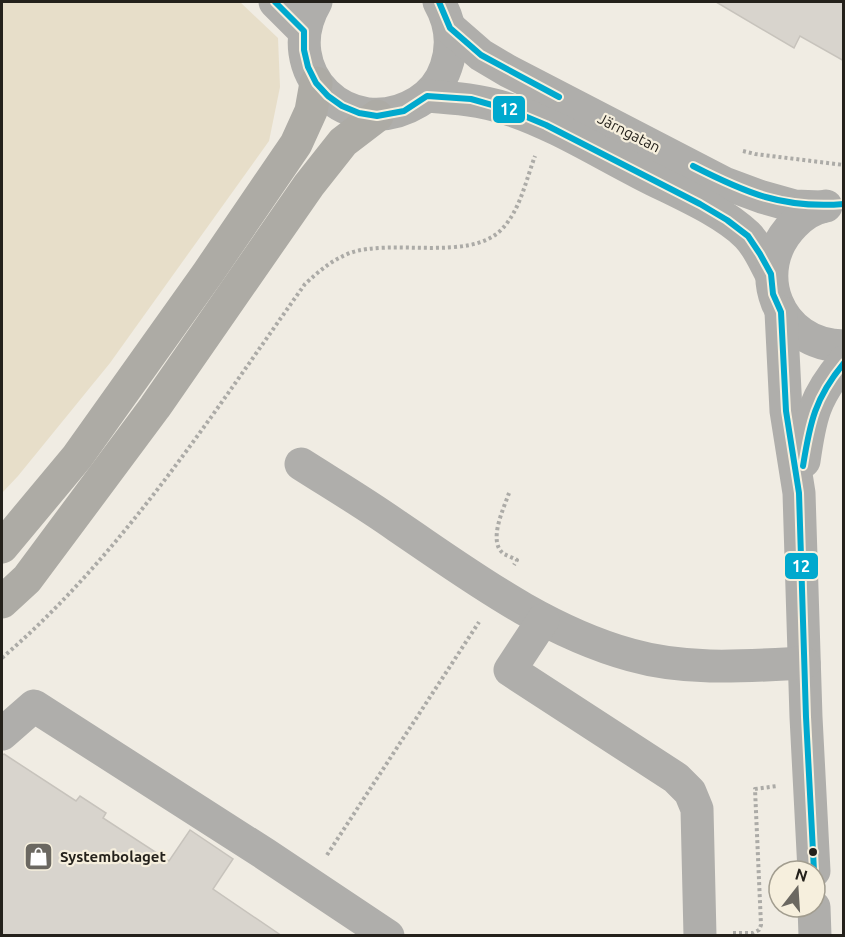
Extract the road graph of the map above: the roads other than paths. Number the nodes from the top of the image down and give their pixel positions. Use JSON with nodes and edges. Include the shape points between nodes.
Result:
{"nodes":[{"id":1,"x":275,"y":2,"type":"edge"},
{"id":2,"x":316,"y":2,"type":"edge"},
{"id":3,"x":444,"y":15,"type":"edge"},
{"id":4,"x":304,"y":32,"type":"junction"},
{"id":5,"x":316,"y":83,"type":"junction"},
{"id":6,"x":427,"y":96,"type":"junction"},
{"id":7,"x":376,"y":116,"type":"junction"},
{"id":8,"x":832,"y":205,"type":"edge"},
{"id":9,"x":771,"y":274,"type":"junction"},
{"id":10,"x":781,"y":312,"type":"junction"},
{"id":11,"x":843,"y":346,"type":"edge"},
{"id":12,"x":843,"y":362,"type":"edge"},
{"id":13,"x":301,"y":464,"type":"dead end"},
{"id":14,"x":799,"y":493,"type":"junction"},
{"id":15,"x":2,"y":547,"type":"edge"},
{"id":16,"x":2,"y":603,"type":"edge"},
{"id":17,"x":543,"y":620,"type":"junction"},
{"id":18,"x":804,"y":663,"type":"junction"},
{"id":19,"x":2,"y":734,"type":"edge"},
{"id":20,"x":812,"y":859,"type":"edge"},
{"id":21,"x":814,"y":919,"type":"edge"},
{"id":22,"x":700,"y":935,"type":"edge"},
{"id":23,"x":388,"y":936,"type":"edge"},
{"id":24,"x":815,"y":936,"type":"edge"}],
"edges":[{"from":1,"to":4,"type":"street"},
{"from":2,"to":4,"type":"street"},
{"from":3,"to":6,"type":"street","via":[[450,53],[443,77]]},
{"from":3,"to":8,"type":"street","name":"Järngatan","via":[[481,55],[724,183],[794,206]]},
{"from":4,"to":5,"type":"street","via":[[304,50]]},
{"from":5,"to":7,"type":"street","via":[[342,106]]},
{"from":5,"to":15,"type":"highway","via":[[310,111],[296,144],[77,457]]},
{"from":6,"to":7,"type":"street","via":[[404,111]]},
{"from":6,"to":9,"type":"street","name":"Järngatan","via":[[471,99],[546,125],[727,220],[748,236]]},
{"from":7,"to":16,"type":"highway","via":[[343,142],[309,185],[155,407],[27,579]]},
{"from":8,"to":9,"type":"street","via":[[801,217],[785,233],[775,253]]},
{"from":9,"to":10,"type":"street","via":[[773,294]]},
{"from":10,"to":11,"type":"street","via":[[801,334],[828,346]]},
{"from":10,"to":14,"type":"street","via":[[786,411]]},
{"from":12,"to":14,"type":"street","via":[[815,404]]},
{"from":13,"to":17,"type":"street","via":[[497,594]]},
{"from":14,"to":18,"type":"street"},
{"from":17,"to":18,"type":"street","via":[[632,656],[674,664]]},
{"from":17,"to":22,"type":"street","via":[[510,670],[676,778],[690,792],[697,809]]},
{"from":18,"to":20,"type":"street"},
{"from":19,"to":23,"type":"street","via":[[34,706]]},
{"from":21,"to":24,"type":"street"}]}
